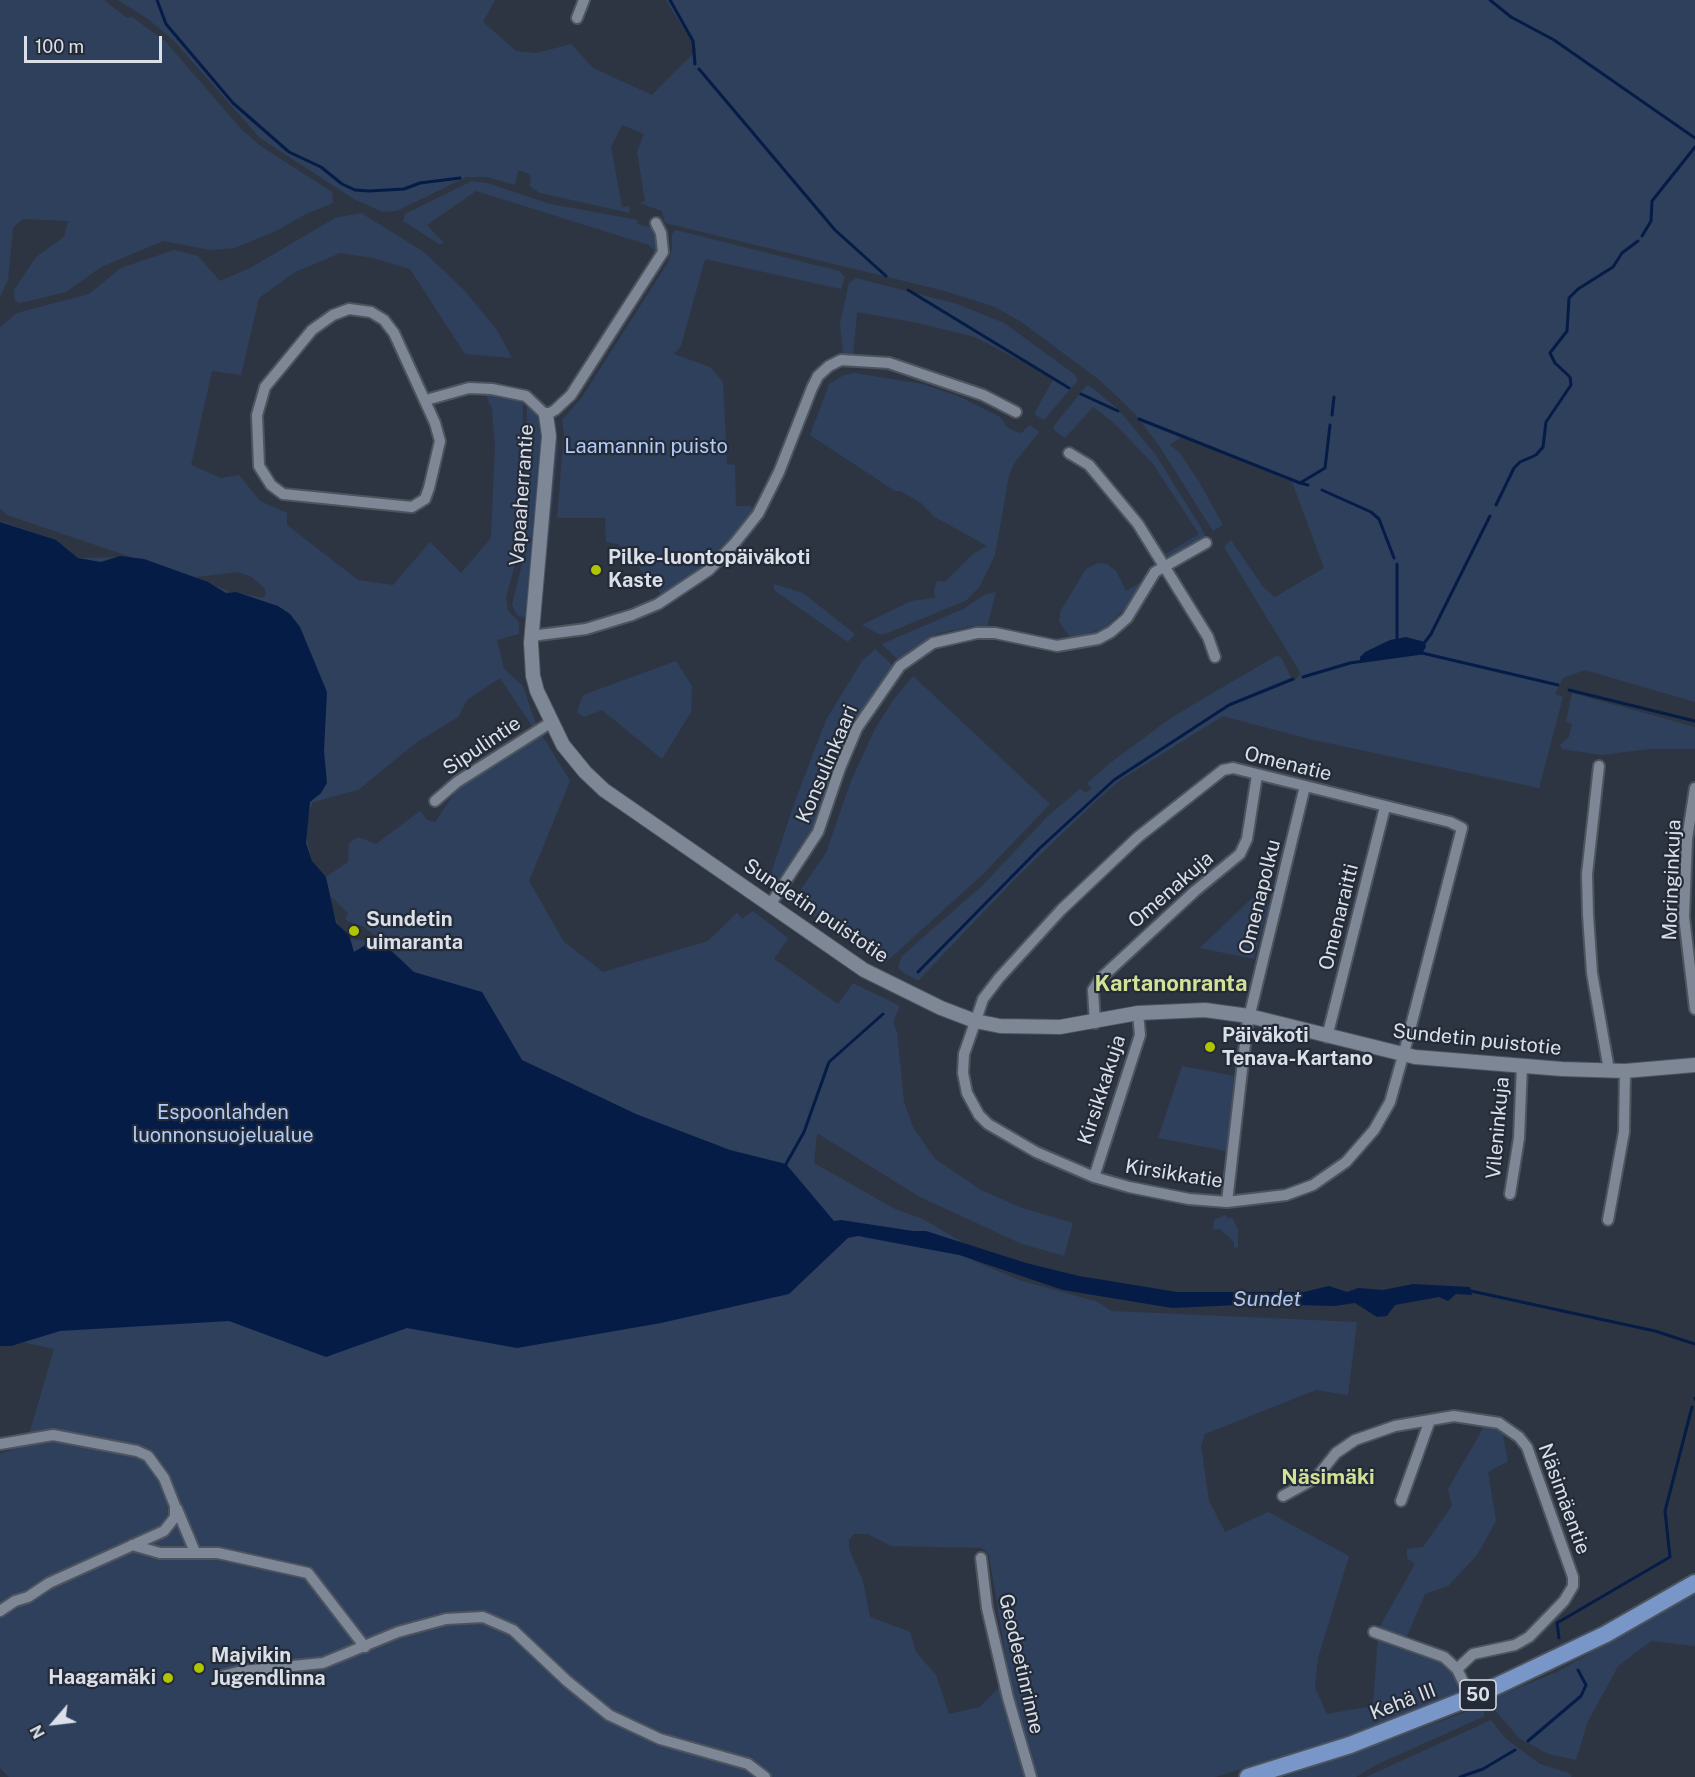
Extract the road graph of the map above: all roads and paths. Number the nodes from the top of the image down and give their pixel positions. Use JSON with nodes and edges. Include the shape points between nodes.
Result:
{"nodes":[{"id":1,"x":584,"y":0,"type":"edge"},
{"id":2,"x":577,"y":18,"type":"dead end"},
{"id":3,"x":656,"y":223,"type":"dead end"},
{"id":4,"x":426,"y":400,"type":"junction"},
{"id":5,"x":1016,"y":412,"type":"dead end"},
{"id":6,"x":546,"y":415,"type":"junction"},
{"id":7,"x":1070,"y":453,"type":"dead end"},
{"id":8,"x":1206,"y":543,"type":"dead end"},
{"id":9,"x":1165,"y":565,"type":"junction"},
{"id":10,"x":531,"y":636,"type":"junction"},
{"id":11,"x":1215,"y":657,"type":"dead end"},
{"id":12,"x":550,"y":723,"type":"junction"},
{"id":13,"x":1599,"y":766,"type":"dead end"},
{"id":14,"x":1257,"y":775,"type":"junction"},
{"id":15,"x":1305,"y":786,"type":"junction"},
{"id":16,"x":1695,"y":788,"type":"edge"},
{"id":17,"x":435,"y":801,"type":"dead end"},
{"id":18,"x":1385,"y":807,"type":"junction"},
{"id":19,"x":770,"y":905,"type":"junction"},
{"id":20,"x":1695,"y":1009,"type":"edge"},
{"id":21,"x":1138,"y":1013,"type":"junction"},
{"id":22,"x":1249,"y":1016,"type":"junction"},
{"id":23,"x":975,"y":1021,"type":"junction"},
{"id":24,"x":1095,"y":1023,"type":"junction"},
{"id":25,"x":1327,"y":1037,"type":"junction"},
{"id":26,"x":1404,"y":1055,"type":"junction"},
{"id":27,"x":1695,"y":1065,"type":"edge"},
{"id":28,"x":1522,"y":1066,"type":"junction"},
{"id":29,"x":1609,"y":1070,"type":"junction"},
{"id":30,"x":1625,"y":1071,"type":"junction"},
{"id":31,"x":1094,"y":1177,"type":"junction"},
{"id":32,"x":1510,"y":1194,"type":"dead end"},
{"id":33,"x":1227,"y":1202,"type":"junction"},
{"id":34,"x":1608,"y":1220,"type":"dead end"},
{"id":35,"x":1430,"y":1420,"type":"junction"},
{"id":36,"x":0,"y":1444,"type":"edge"},
{"id":37,"x":1283,"y":1496,"type":"dead end"},
{"id":38,"x":1401,"y":1501,"type":"dead end"},
{"id":39,"x":175,"y":1506,"type":"junction"},
{"id":40,"x":132,"y":1545,"type":"junction"},
{"id":41,"x":195,"y":1552,"type":"junction"},
{"id":42,"x":981,"y":1558,"type":"dead end"},
{"id":43,"x":1695,"y":1584,"type":"edge"},
{"id":44,"x":0,"y":1611,"type":"edge"},
{"id":45,"x":1374,"y":1632,"type":"dead end"},
{"id":46,"x":365,"y":1647,"type":"junction"},
{"id":47,"x":1457,"y":1670,"type":"junction"},
{"id":48,"x":222,"y":1676,"type":"dead end"},
{"id":49,"x":1471,"y":1698,"type":"junction"},
{"id":50,"x":765,"y":1777,"type":"edge"},
{"id":51,"x":1031,"y":1777,"type":"edge"},
{"id":52,"x":1248,"y":1777,"type":"edge"}],
"edges":[{"from":1,"to":2,"type":"street"},
{"from":3,"to":6,"type":"street","via":[[663,252],[656,265],[571,395]]},
{"from":4,"to":4,"type":"street","via":[[384,320],[358,309],[333,315],[306,336],[265,387],[257,415],[259,466],[271,485],[284,494],[418,505],[429,488],[440,441]]},
{"from":4,"to":6,"type":"street","name":"Vapaaherrantie","via":[[469,388],[492,390],[526,396]]},
{"from":5,"to":10,"type":"street","via":[[983,395],[890,363],[841,360],[818,376],[758,514],[709,570],[658,604],[632,615],[586,629]]},
{"from":6,"to":10,"type":"street","name":"Vapaaherrantie","via":[[549,436]]},
{"from":7,"to":9,"type":"street","via":[[1089,465],[1117,496]]},
{"from":8,"to":9,"type":"street","name":"Konsulinkaari"},
{"from":9,"to":11,"type":"street"},
{"from":9,"to":19,"type":"street","name":"Konsulinkaari","via":[[1149,579],[1127,618],[1098,639],[1057,646],[977,633],[933,644],[900,666],[857,729],[818,832]]},
{"from":10,"to":12,"type":"street","name":"Sundetin puistotie","via":[[534,680]]},
{"from":12,"to":17,"type":"street","name":"Sipulintie","via":[[457,782]]},
{"from":12,"to":19,"type":"street","name":"Sundetin puistotie","via":[[573,759],[604,790]]},
{"from":13,"to":29,"type":"street","via":[[1587,874],[1588,915],[1592,973]]},
{"from":14,"to":15,"type":"street","name":"Omenatie"},
{"from":14,"to":23,"type":"street","name":"Omenatie","via":[[1233,768],[1223,770],[1138,837],[1061,910],[999,978],[983,999]]},
{"from":14,"to":24,"type":"street","name":"Omenakuja","via":[[1249,829],[1240,854],[1100,979],[1093,990]]},
{"from":15,"to":18,"type":"street","name":"Omenatie"},
{"from":15,"to":22,"type":"street","name":"Omenapolku"},
{"from":16,"to":20,"type":"street","name":"Moringinkuja","via":[[1684,917]]},
{"from":18,"to":25,"type":"street","name":"Omenaraitti"},
{"from":18,"to":26,"type":"street","name":"Omenatie","via":[[1462,828]]},
{"from":19,"to":23,"type":"street","name":"Sundetin puistotie","via":[[864,970]]},
{"from":21,"to":22,"type":"street","name":"Sundetin puistotie","via":[[1196,1010]]},
{"from":21,"to":24,"type":"street","name":"Sundetin puistotie"},
{"from":21,"to":31,"type":"street","name":"Kirsikkakuja","via":[[1140,1035]]},
{"from":22,"to":25,"type":"street","name":"Sundetin puistotie"},
{"from":22,"to":33,"type":"street","name":"Omenapolku"},
{"from":23,"to":24,"type":"street","name":"Sundetin puistotie","via":[[1060,1028]]},
{"from":23,"to":31,"type":"street","name":"Kirsikkatie","via":[[964,1054],[963,1072],[967,1093],[979,1114],[988,1124],[1036,1152]]},
{"from":25,"to":26,"type":"street","name":"Sundetin puistotie"},
{"from":26,"to":28,"type":"street","name":"Sundetin puistotie"},
{"from":26,"to":33,"type":"street","name":"Kirsikkatie","via":[[1390,1102],[1374,1130],[1346,1162],[1313,1185],[1286,1195]]},
{"from":27,"to":30,"type":"street","name":"Sundetin puistotie"},
{"from":28,"to":29,"type":"street","name":"Sundetin puistotie"},
{"from":28,"to":32,"type":"street","name":"Vileninkuja","via":[[1519,1138]]},
{"from":29,"to":30,"type":"street","name":"Sundetin puistotie"},
{"from":30,"to":34,"type":"street","via":[[1624,1132]]},
{"from":31,"to":33,"type":"street","name":"Kirsikkatie","via":[[1159,1194]]},
{"from":35,"to":37,"type":"street","name":"Näsimäentie","via":[[1395,1426],[1355,1440],[1336,1453],[1316,1478]]},
{"from":35,"to":38,"type":"street"},
{"from":35,"to":47,"type":"street","name":"Näsimäentie","via":[[1454,1416],[1481,1419],[1499,1423],[1519,1437],[1527,1447],[1573,1577],[1570,1594],[1529,1637],[1506,1648],[1473,1653]]},
{"from":36,"to":39,"type":"street","via":[[53,1435],[137,1451],[148,1456],[164,1478]]},
{"from":39,"to":40,"type":"street","via":[[176,1517],[164,1531]]},
{"from":39,"to":41,"type":"street"},
{"from":40,"to":41,"type":"street","via":[[160,1553]]},
{"from":40,"to":44,"type":"street","via":[[49,1582]]},
{"from":41,"to":46,"type":"street","via":[[218,1553],[308,1573]]},
{"from":42,"to":51,"type":"street","name":"Geodeetinrinne","via":[[987,1608]]},
{"from":43,"to":49,"type":"highway","name":"Kehä III","number":"50","via":[[1606,1634]]},
{"from":45,"to":47,"type":"street","via":[[1437,1654]]},
{"from":46,"to":48,"type":"street","via":[[323,1664]]},
{"from":46,"to":50,"type":"street","via":[[398,1632],[446,1619],[483,1617],[513,1630],[567,1682],[609,1715],[660,1739],[748,1764]]},
{"from":47,"to":49,"type":"street"},
{"from":49,"to":52,"type":"highway","name":"Kehä III","number":"50","via":[[1350,1745]]}]}
